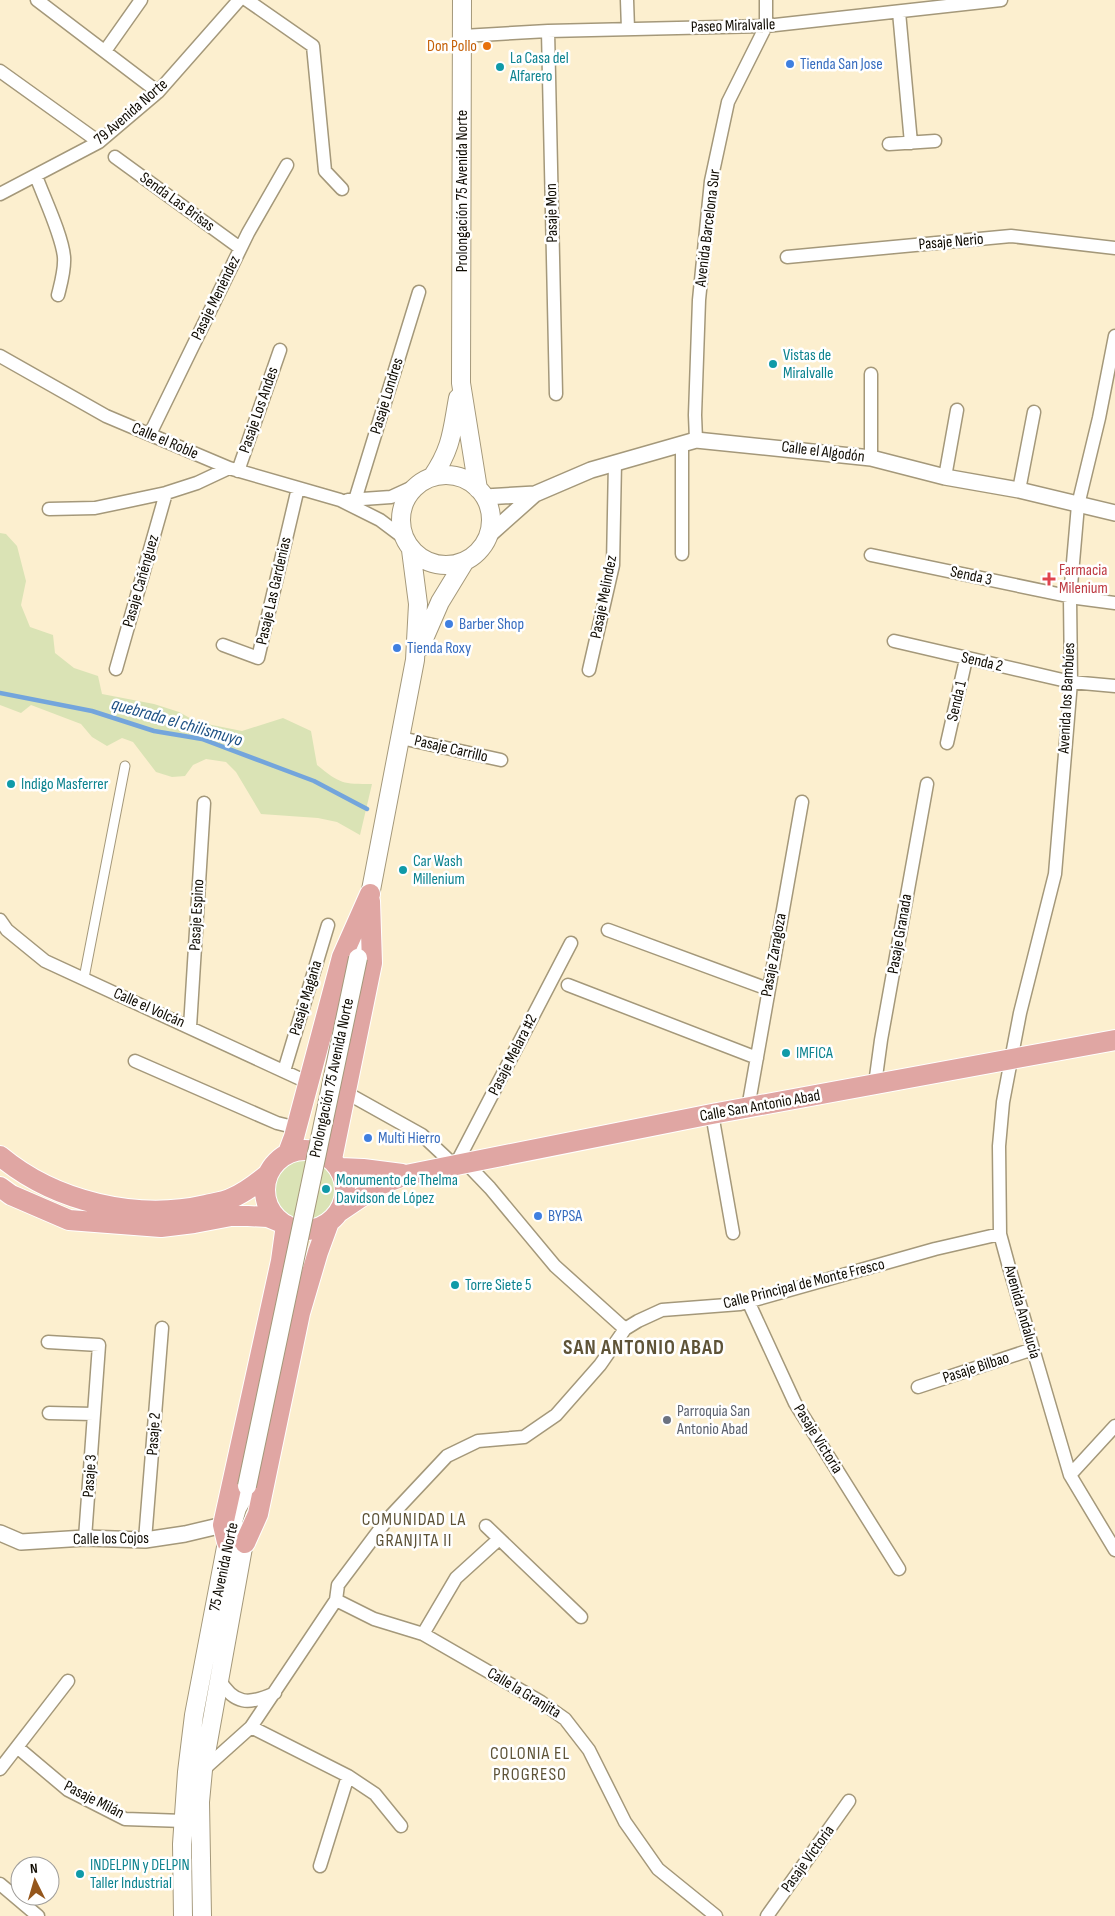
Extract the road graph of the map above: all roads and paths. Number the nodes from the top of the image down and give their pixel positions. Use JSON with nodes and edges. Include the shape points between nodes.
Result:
{"nodes":[{"id":1,"x":37,"y":0,"type":"edge"},
{"id":2,"x":141,"y":0,"type":"edge"},
{"id":3,"x":239,"y":0,"type":"edge"},
{"id":4,"x":247,"y":0,"type":"edge"},
{"id":5,"x":462,"y":0,"type":"edge"},
{"id":6,"x":627,"y":0,"type":"edge"},
{"id":7,"x":766,"y":0,"type":"edge"},
{"id":8,"x":1001,"y":0,"type":"edge"},
{"id":9,"x":899,"y":12,"type":"junction"},
{"id":10,"x":766,"y":26,"type":"junction"},
{"id":11,"x":628,"y":29,"type":"junction"},
{"id":12,"x":548,"y":31,"type":"junction"},
{"id":13,"x":463,"y":36,"type":"junction"},
{"id":14,"x":105,"y":52,"type":"junction"},
{"id":15,"x":0,"y":71,"type":"edge"},
{"id":16,"x":158,"y":92,"type":"junction"},
{"id":17,"x":935,"y":141,"type":"dead end"},
{"id":18,"x":99,"y":142,"type":"junction"},
{"id":19,"x":911,"y":143,"type":"junction"},
{"id":20,"x":889,"y":144,"type":"dead end"},
{"id":21,"x":115,"y":157,"type":"dead end"},
{"id":22,"x":287,"y":164,"type":"dead end"},
{"id":23,"x":36,"y":176,"type":"junction"},
{"id":24,"x":0,"y":181,"type":"edge"},
{"id":25,"x":342,"y":189,"type":"dead end"},
{"id":26,"x":5,"y":192,"type":"edge"},
{"id":27,"x":240,"y":248,"type":"junction"},
{"id":28,"x":1115,"y":248,"type":"edge"},
{"id":29,"x":788,"y":257,"type":"dead end"},
{"id":30,"x":419,"y":292,"type":"dead end"},
{"id":31,"x":58,"y":295,"type":"dead end"},
{"id":32,"x":1115,"y":336,"type":"edge"},
{"id":33,"x":280,"y":350,"type":"dead end"},
{"id":34,"x":0,"y":356,"type":"edge"},
{"id":35,"x":871,"y":374,"type":"dead end"},
{"id":36,"x":460,"y":383,"type":"junction"},
{"id":37,"x":556,"y":394,"type":"dead end"},
{"id":38,"x":957,"y":410,"type":"dead end"},
{"id":39,"x":1034,"y":412,"type":"dead end"},
{"id":40,"x":150,"y":434,"type":"junction"},
{"id":41,"x":689,"y":441,"type":"junction"},
{"id":42,"x":872,"y":458,"type":"junction"},
{"id":43,"x":615,"y":462,"type":"junction"},
{"id":44,"x":233,"y":470,"type":"junction"},
{"id":45,"x":432,"y":477,"type":"junction"},
{"id":46,"x":945,"y":477,"type":"junction"},
{"id":47,"x":415,"y":486,"type":"junction"},
{"id":48,"x":298,"y":488,"type":"junction"},
{"id":49,"x":1019,"y":490,"type":"junction"},
{"id":50,"x":166,"y":493,"type":"junction"},
{"id":51,"x":481,"y":493,"type":"junction"},
{"id":52,"x":535,"y":494,"type":"junction"},
{"id":53,"x":340,"y":500,"type":"junction"},
{"id":54,"x":354,"y":500,"type":"junction"},
{"id":55,"x":1078,"y":505,"type":"junction"},
{"id":56,"x":49,"y":509,"type":"dead end"},
{"id":57,"x":1115,"y":512,"type":"edge"},
{"id":58,"x":489,"y":535,"type":"junction"},
{"id":59,"x":407,"y":544,"type":"junction"},
{"id":60,"x":682,"y":554,"type":"dead end"},
{"id":61,"x":871,"y":555,"type":"dead end"},
{"id":62,"x":465,"y":561,"type":"junction"},
{"id":63,"x":1070,"y":597,"type":"junction"},
{"id":64,"x":1115,"y":603,"type":"edge"},
{"id":65,"x":894,"y":641,"type":"dead end"},
{"id":66,"x":223,"y":645,"type":"dead end"},
{"id":67,"x":966,"y":659,"type":"junction"},
{"id":68,"x":415,"y":660,"type":"junction"},
{"id":69,"x":116,"y":669,"type":"dead end"},
{"id":70,"x":590,"y":670,"type":"dead end"},
{"id":71,"x":1071,"y":682,"type":"junction"},
{"id":72,"x":1115,"y":686,"type":"edge"},
{"id":73,"x":401,"y":738,"type":"junction"},
{"id":74,"x":947,"y":744,"type":"dead end"},
{"id":75,"x":501,"y":760,"type":"dead end"},
{"id":76,"x":124,"y":766,"type":"dead end"},
{"id":77,"x":927,"y":784,"type":"dead end"},
{"id":78,"x":802,"y":802,"type":"dead end"},
{"id":79,"x":204,"y":803,"type":"dead end"},
{"id":80,"x":370,"y":894,"type":"junction"},
{"id":81,"x":0,"y":920,"type":"edge"},
{"id":82,"x":328,"y":925,"type":"dead end"},
{"id":83,"x":608,"y":930,"type":"dead end"},
{"id":84,"x":571,"y":943,"type":"dead end"},
{"id":85,"x":84,"y":978,"type":"junction"},
{"id":86,"x":568,"y":985,"type":"dead end"},
{"id":87,"x":768,"y":989,"type":"junction"},
{"id":88,"x":190,"y":1027,"type":"junction"},
{"id":89,"x":1115,"y":1040,"type":"edge"},
{"id":90,"x":757,"y":1058,"type":"junction"},
{"id":91,"x":1010,"y":1059,"type":"junction"},
{"id":92,"x":135,"y":1061,"type":"dead end"},
{"id":93,"x":284,"y":1071,"type":"junction"},
{"id":94,"x":308,"y":1082,"type":"junction"},
{"id":95,"x":875,"y":1084,"type":"junction"},
{"id":96,"x":345,"y":1092,"type":"junction"},
{"id":97,"x":748,"y":1108,"type":"junction"},
{"id":98,"x":712,"y":1114,"type":"junction"},
{"id":99,"x":297,"y":1128,"type":"junction"},
{"id":100,"x":288,"y":1153,"type":"junction"},
{"id":101,"x":0,"y":1156,"type":"edge"},
{"id":102,"x":336,"y":1164,"type":"junction"},
{"id":103,"x":461,"y":1165,"type":"junction"},
{"id":104,"x":267,"y":1175,"type":"junction"},
{"id":105,"x":406,"y":1175,"type":"junction"},
{"id":106,"x":0,"y":1187,"type":"edge"},
{"id":107,"x":334,"y":1217,"type":"junction"},
{"id":108,"x":283,"y":1224,"type":"junction"},
{"id":109,"x":733,"y":1233,"type":"dead end"},
{"id":110,"x":1000,"y":1234,"type":"junction"},
{"id":111,"x":748,"y":1302,"type":"junction"},
{"id":112,"x":162,"y":1328,"type":"dead end"},
{"id":113,"x":625,"y":1329,"type":"junction"},
{"id":114,"x":48,"y":1342,"type":"dead end"},
{"id":115,"x":1033,"y":1350,"type":"junction"},
{"id":116,"x":918,"y":1387,"type":"dead end"},
{"id":117,"x":49,"y":1413,"type":"dead end"},
{"id":118,"x":94,"y":1414,"type":"junction"},
{"id":119,"x":1115,"y":1426,"type":"edge"},
{"id":120,"x":1070,"y":1475,"type":"junction"},
{"id":121,"x":246,"y":1490,"type":"joint"},
{"id":122,"x":486,"y":1526,"type":"dead end"},
{"id":123,"x":0,"y":1533,"type":"edge"},
{"id":124,"x":232,"y":1537,"type":"junction"},
{"id":125,"x":85,"y":1538,"type":"junction"},
{"id":126,"x":499,"y":1539,"type":"junction"},
{"id":127,"x":145,"y":1540,"type":"junction"},
{"id":128,"x":1115,"y":1550,"type":"edge"},
{"id":129,"x":899,"y":1569,"type":"dead end"},
{"id":130,"x":336,"y":1600,"type":"junction"},
{"id":131,"x":582,"y":1617,"type":"dead end"},
{"id":132,"x":423,"y":1634,"type":"junction"},
{"id":133,"x":219,"y":1679,"type":"junction"},
{"id":134,"x":68,"y":1681,"type":"dead end"},
{"id":135,"x":274,"y":1693,"type":"junction"},
{"id":136,"x":251,"y":1727,"type":"junction"},
{"id":137,"x":17,"y":1746,"type":"junction"},
{"id":138,"x":0,"y":1769,"type":"edge"},
{"id":139,"x":203,"y":1770,"type":"junction"},
{"id":140,"x":348,"y":1776,"type":"junction"},
{"id":141,"x":849,"y":1802,"type":"dead end"},
{"id":142,"x":184,"y":1821,"type":"junction"},
{"id":143,"x":401,"y":1826,"type":"dead end"},
{"id":144,"x":320,"y":1866,"type":"dead end"},
{"id":145,"x":0,"y":1884,"type":"edge"},
{"id":146,"x":38,"y":1916,"type":"edge"},
{"id":147,"x":183,"y":1916,"type":"edge"},
{"id":148,"x":202,"y":1916,"type":"edge"},
{"id":149,"x":716,"y":1916,"type":"edge"},
{"id":150,"x":767,"y":1916,"type":"edge"}],
"edges":[{"from":1,"to":14,"type":"street"},
{"from":2,"to":14,"type":"street"},
{"from":3,"to":16,"type":"street","name":"79 Avenida Norte"},
{"from":4,"to":25,"type":"street","via":[[313,46],[325,172]]},
{"from":5,"to":13,"type":"main road","name":"Prolongación 75 Avenida Norte"},
{"from":6,"to":11,"type":"street"},
{"from":7,"to":10,"type":"street"},
{"from":8,"to":9,"type":"street","name":"Paseo Miralvalle"},
{"from":9,"to":10,"type":"street","name":"Paseo Miralvalle"},
{"from":9,"to":19,"type":"street"},
{"from":10,"to":11,"type":"street","name":"Paseo Miralvalle"},
{"from":10,"to":41,"type":"street","name":"Avenida Barcelona Sur","via":[[728,102],[711,181],[699,300],[695,415]]},
{"from":11,"to":12,"type":"street","name":"Paseo Miralvalle"},
{"from":12,"to":13,"type":"street","name":"Paseo Miralvalle"},
{"from":12,"to":37,"type":"street","name":"Pasaje Mon"},
{"from":13,"to":36,"type":"main road","name":"Prolongación 75 Avenida Norte"},
{"from":14,"to":16,"type":"street"},
{"from":15,"to":18,"type":"street"},
{"from":16,"to":18,"type":"street","name":"79 Avenida Norte"},
{"from":17,"to":19,"type":"street"},
{"from":18,"to":23,"type":"street","name":"79 Avenida Norte"},
{"from":19,"to":20,"type":"street"},
{"from":21,"to":27,"type":"street","name":"Senda Las Brisas"},
{"from":22,"to":27,"type":"street","name":"Pasaje Menéndez"},
{"from":23,"to":26,"type":"street","name":"79 Avenida Norte"},
{"from":23,"to":31,"type":"street","via":[[64,256],[64,273]]},
{"from":24,"to":26,"type":"street"},
{"from":27,"to":40,"type":"street","name":"Pasaje Menéndez"},
{"from":28,"to":29,"type":"street","name":"Pasaje Nerio","via":[[1011,236]]},
{"from":30,"to":54,"type":"street","name":"Pasaje Londres"},
{"from":32,"to":55,"type":"street","name":"Avenida los Bambúes"},
{"from":33,"to":44,"type":"street","name":"Pasaje Los Andes"},
{"from":34,"to":40,"type":"street","name":"Calle el Roble","via":[[106,416]]},
{"from":35,"to":42,"type":"street"},
{"from":36,"to":45,"type":"main road","name":"Prolongación 75 Avenida Norte","via":[[450,443]]},
{"from":36,"to":51,"type":"main road","name":"Prolongación 75 Avenida Norte"},
{"from":38,"to":46,"type":"street"},
{"from":39,"to":49,"type":"street"},
{"from":40,"to":44,"type":"street","name":"Calle el Roble"},
{"from":41,"to":42,"type":"street","name":"Calle el Algodón"},
{"from":41,"to":43,"type":"street","name":"Calle el Algodón"},
{"from":41,"to":60,"type":"street","name":"Avenida Barcelona Sur"},
{"from":42,"to":46,"type":"street","name":"Calle el Algodón"},
{"from":43,"to":52,"type":"street","name":"Calle el Algodón"},
{"from":43,"to":70,"type":"street","name":"Pasaje Melindez","via":[[613,565]]},
{"from":44,"to":48,"type":"street","name":"Calle el Roble"},
{"from":44,"to":50,"type":"street"},
{"from":45,"to":47,"type":"main road"},
{"from":45,"to":51,"type":"main road","via":[[456,476],[468,481]]},
{"from":46,"to":49,"type":"street","name":"Calle el Algodón"},
{"from":47,"to":54,"type":"street","name":"Calle el Roble","via":[[391,497]]},
{"from":47,"to":59,"type":"main road","via":[[401,510],[400,524]]},
{"from":48,"to":53,"type":"street","name":"Calle el Roble"},
{"from":48,"to":66,"type":"street","name":"Pasaje Las Gardenias","via":[[258,658]]},
{"from":49,"to":55,"type":"street","name":"Calle el Algodón"},
{"from":50,"to":56,"type":"street","via":[[95,508]]},
{"from":50,"to":69,"type":"street","name":"Pasaje Cañénguez"},
{"from":51,"to":52,"type":"street","name":"Calle el Algodón"},
{"from":51,"to":58,"type":"main road","via":[[490,511]]},
{"from":52,"to":58,"type":"street","name":"Calle el Algodón"},
{"from":53,"to":54,"type":"street","name":"Calle el Roble"},
{"from":53,"to":59,"type":"street","name":"Calle el Roble","via":[[380,520]]},
{"from":55,"to":57,"type":"street","name":"Calle el Algodón"},
{"from":55,"to":63,"type":"street","name":"Avenida los Bambúes"},
{"from":58,"to":62,"type":"main road","via":[[475,555]]},
{"from":59,"to":62,"type":"main road","via":[[423,559],[436,564],[451,565]]},
{"from":59,"to":68,"type":"main road","name":"Prolongación 75 Avenida Norte","via":[[418,604]]},
{"from":61,"to":63,"type":"street","name":"Senda 3"},
{"from":62,"to":68,"type":"main road","name":"Prolongación 75 Avenida Norte","via":[[440,602]]},
{"from":63,"to":64,"type":"street","name":"Senda 3"},
{"from":63,"to":71,"type":"street","name":"Avenida los Bambúes"},
{"from":65,"to":67,"type":"street","name":"Senda 2"},
{"from":67,"to":71,"type":"street","name":"Senda 2"},
{"from":67,"to":74,"type":"street","name":"Senda 1"},
{"from":68,"to":73,"type":"main road","name":"Prolongación 75 Avenida Norte"},
{"from":71,"to":72,"type":"street","name":"Senda 2"},
{"from":71,"to":91,"type":"street","name":"Avenida los Bambúes","via":[[1055,874]]},
{"from":73,"to":75,"type":"street","name":"Pasaje Carrillo"},
{"from":73,"to":80,"type":"main road","name":"Prolongación 75 Avenida Norte"},
{"from":76,"to":85,"type":"street"},
{"from":77,"to":95,"type":"street","name":"Pasaje Granada"},
{"from":78,"to":87,"type":"street","name":"Pasaje Zaragoza"},
{"from":79,"to":88,"type":"street","name":"Pasaje Espino"},
{"from":80,"to":94,"type":"main road","via":[[342,957]]},
{"from":80,"to":96,"type":"main road","via":[[372,963]]},
{"from":80,"to":121,"type":"main road","name":"Prolongación 75 Avenida Norte","bridge":true},
{"from":81,"to":85,"type":"street","name":"Calle el Volcán","via":[[7,930],[45,961]]},
{"from":82,"to":93,"type":"street","name":"Pasaje Magaña"},
{"from":83,"to":87,"type":"street"},
{"from":84,"to":103,"type":"street","name":"Pasaje Melara #2"},
{"from":85,"to":88,"type":"street","name":"Calle el Volcán"},
{"from":86,"to":90,"type":"street"},
{"from":87,"to":90,"type":"street","name":"Pasaje Zaragoza"},
{"from":88,"to":93,"type":"street","name":"Calle el Volcán"},
{"from":89,"to":91,"type":"main road","name":"Calle San Antonio Abad"},
{"from":90,"to":97,"type":"street","name":"Pasaje Zaragoza"},
{"from":91,"to":95,"type":"main road","name":"Calle San Antonio Abad"},
{"from":91,"to":110,"type":"street","name":"Avenida Andalucía","via":[[999,1146]]},
{"from":92,"to":99,"type":"street"},
{"from":93,"to":94,"type":"street","name":"Calle el Volcán"},
{"from":94,"to":99,"type":"main road"},
{"from":95,"to":97,"type":"main road","name":"Calle San Antonio Abad"},
{"from":96,"to":102,"type":"main road"},
{"from":96,"to":103,"type":"street","via":[[422,1135]]},
{"from":97,"to":98,"type":"main road","name":"Calle San Antonio Abad"},
{"from":98,"to":103,"type":"main road","name":"Calle San Antonio Abad"},
{"from":98,"to":109,"type":"street"},
{"from":99,"to":100,"type":"main road"},
{"from":100,"to":102,"type":"main road","via":[[311,1150],[322,1153]]},
{"from":100,"to":104,"type":"main road","via":[[272,1166]]},
{"from":101,"to":104,"type":"main road","via":[[52,1188],[95,1203],[146,1211],[190,1208],[230,1199]]},
{"from":102,"to":105,"type":"main road","name":"Calle San Antonio Abad"},
{"from":102,"to":107,"type":"main road","via":[[346,1190],[344,1202]]},
{"from":103,"to":105,"type":"main road","name":"Calle San Antonio Abad"},
{"from":103,"to":113,"type":"street","via":[[490,1188],[556,1266]]},
{"from":104,"to":108,"type":"main road","via":[[268,1206]]},
{"from":105,"to":107,"type":"main road","name":"Calle San Antonio Abad","via":[[379,1185]]},
{"from":106,"to":108,"type":"main road","via":[[11,1196],[69,1220],[161,1227],[248,1216],[268,1217]]},
{"from":107,"to":108,"type":"main road","via":[[318,1228],[305,1230]]},
{"from":107,"to":124,"type":"main road","via":[[318,1252],[300,1313],[258,1514]]},
{"from":108,"to":124,"type":"main road","via":[[281,1261]]},
{"from":110,"to":111,"type":"street","name":"Calle Principal de Monte Fresco"},
{"from":110,"to":115,"type":"street","name":"Avenida Andalucía"},
{"from":111,"to":113,"type":"street","name":"Calle Principal de Monte Fresco","via":[[662,1310]]},
{"from":111,"to":129,"type":"street","name":"Pasaje Victoria","via":[[795,1403]]},
{"from":112,"to":127,"type":"street","name":"Pasaje 2"},
{"from":113,"to":130,"type":"street","name":"Calle Principal de Monte Fresco","via":[[600,1365],[556,1415],[524,1437],[478,1441],[447,1456],[386,1521],[338,1585]]},
{"from":114,"to":118,"type":"street","name":"Pasaje 3","via":[[99,1345]]},
{"from":115,"to":116,"type":"street","name":"Pasaje Bilbao"},
{"from":115,"to":120,"type":"street","name":"Avenida Andalucía"},
{"from":117,"to":118,"type":"street"},
{"from":118,"to":125,"type":"street","name":"Pasaje 3"},
{"from":119,"to":120,"type":"street"},
{"from":120,"to":128,"type":"street","name":"Avenida Andalucía"},
{"from":121,"to":124,"type":"main road","name":"75 Avenida Norte","via":[[237,1508]]},
{"from":122,"to":126,"type":"street"},
{"from":123,"to":125,"type":"street","name":"Calle los Cojos","via":[[21,1542]]},
{"from":124,"to":127,"type":"street","name":"Calle los Cojos","via":[[185,1534]]},
{"from":124,"to":133,"type":"main road","name":"75 Avenida Norte"},
{"from":124,"to":142,"type":"main road","name":"75 Avenida Norte","via":[[194,1715]]},
{"from":125,"to":127,"type":"street","name":"Calle los Cojos"},
{"from":126,"to":131,"type":"street"},
{"from":126,"to":132,"type":"street","via":[[456,1578]]},
{"from":130,"to":132,"type":"street","name":"Calle la Granjita","via":[[374,1620]]},
{"from":130,"to":135,"type":"street","name":"Calle Principal de Monte Fresco"},
{"from":132,"to":149,"type":"street","name":"Calle la Granjita","via":[[566,1719],[589,1750],[625,1822],[658,1868]]},
{"from":133,"to":135,"type":"street","via":[[226,1692],[251,1702]]},
{"from":133,"to":139,"type":"main road","name":"75 Avenida Norte"},
{"from":134,"to":137,"type":"street"},
{"from":135,"to":136,"type":"street","name":"Calle Principal de Monte Fresco"},
{"from":136,"to":139,"type":"street","name":"Calle Principal de Monte Fresco"},
{"from":136,"to":140,"type":"street"},
{"from":137,"to":138,"type":"street"},
{"from":137,"to":142,"type":"street","name":"Pasaje Milán","via":[[68,1790],[125,1819]]},
{"from":139,"to":148,"type":"main road","name":"75 Avenida Norte","via":[[200,1802]]},
{"from":140,"to":143,"type":"street","via":[[375,1794]]},
{"from":140,"to":144,"type":"street"},
{"from":141,"to":150,"type":"street","name":"Pasaje Victoria"},
{"from":142,"to":147,"type":"main road","name":"75 Avenida Norte"},
{"from":145,"to":146,"type":"street"}]}
